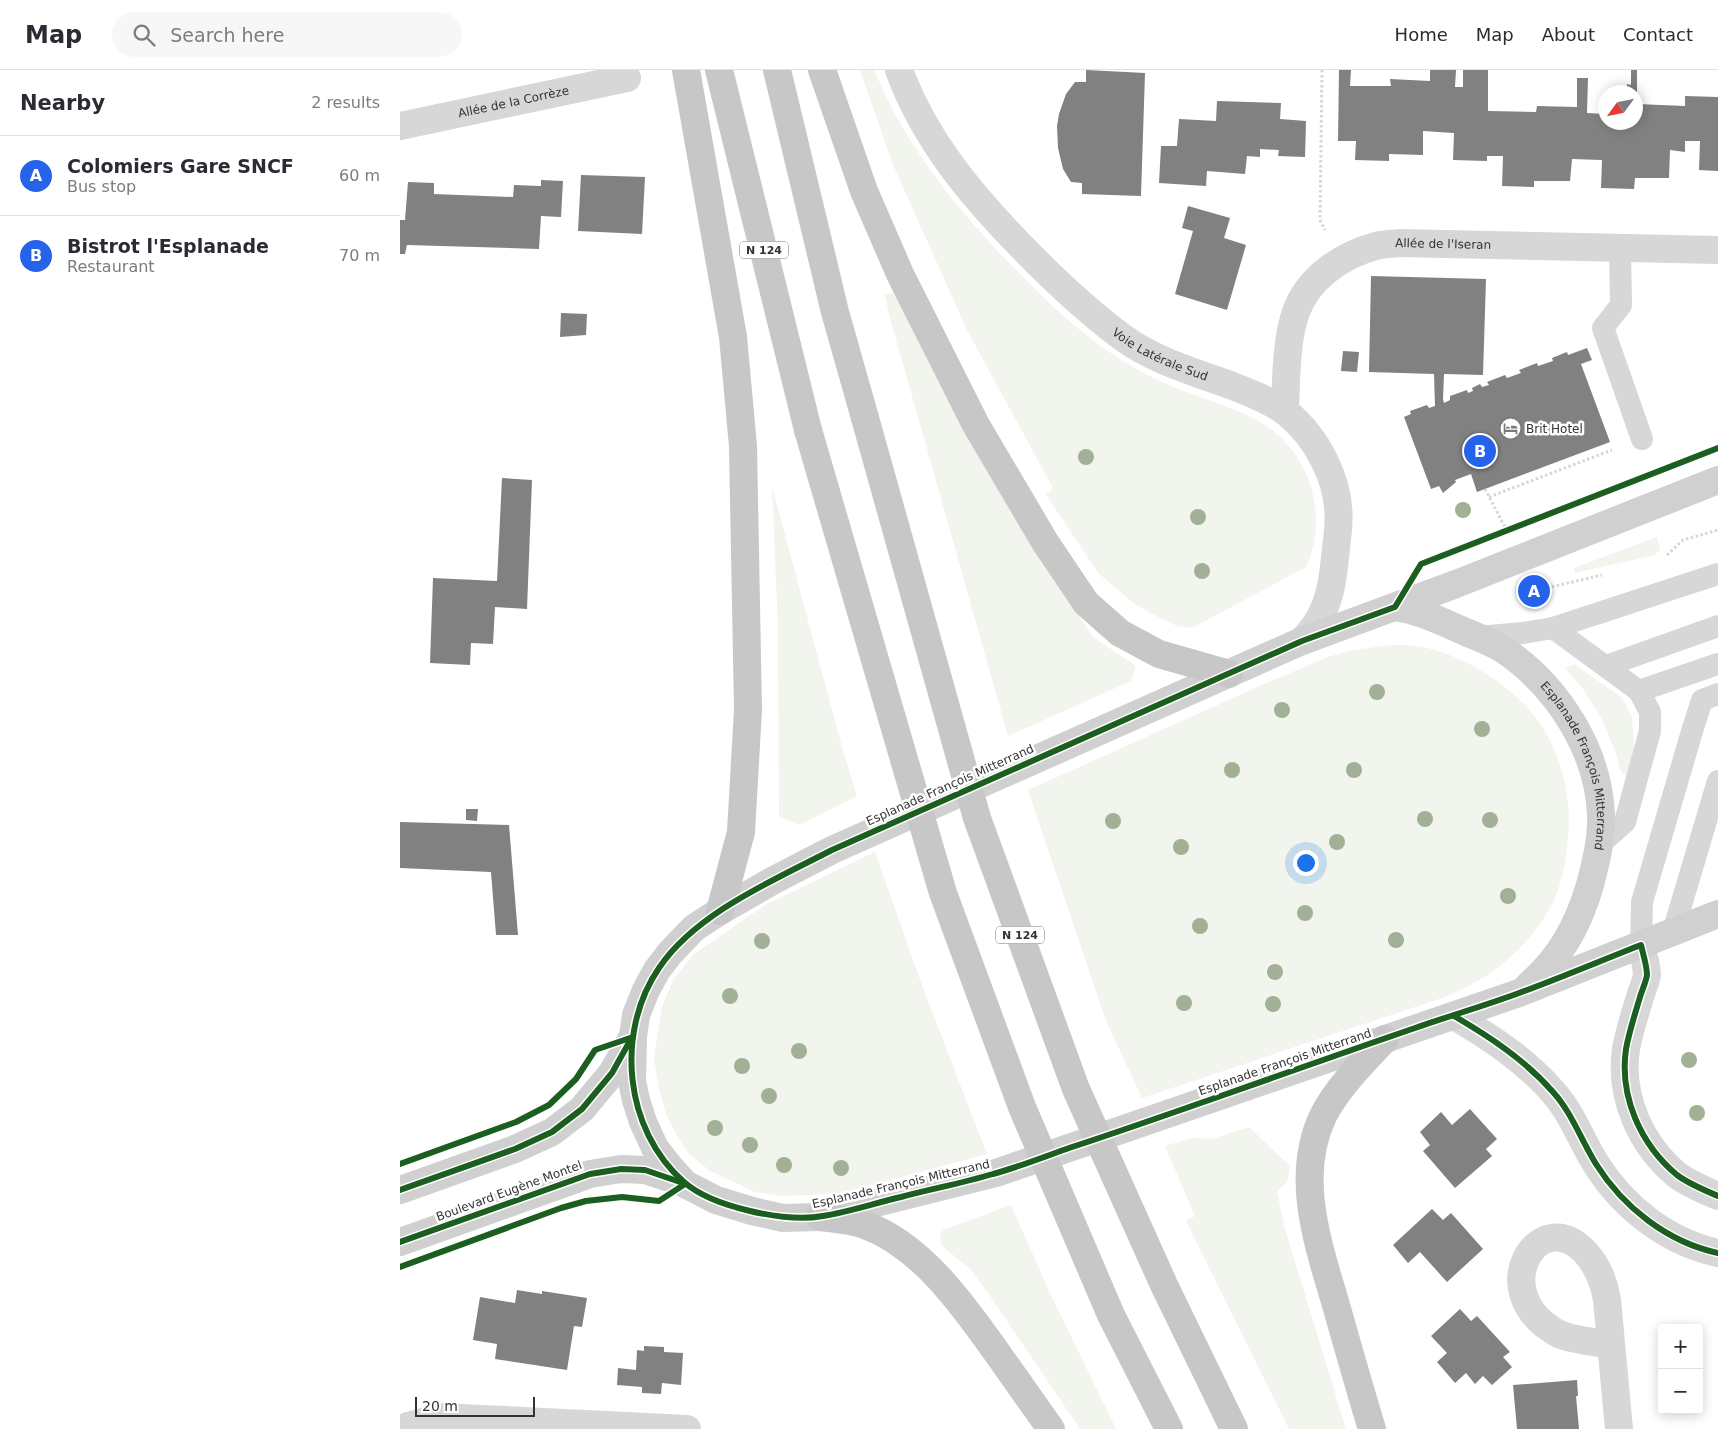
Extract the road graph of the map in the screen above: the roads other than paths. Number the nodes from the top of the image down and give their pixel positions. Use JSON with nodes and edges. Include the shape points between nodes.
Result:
{"nodes":[{"id":1,"x":686,"y":70,"type":"edge"},
{"id":2,"x":719,"y":70,"type":"edge"},
{"id":3,"x":777,"y":70,"type":"edge"},
{"id":4,"x":822,"y":70,"type":"edge"},
{"id":5,"x":899,"y":70,"type":"edge"},
{"id":6,"x":627,"y":78,"type":"dead end"},
{"id":7,"x":400,"y":126,"type":"edge"},
{"id":8,"x":1620,"y":247,"type":"junction"},
{"id":9,"x":1718,"y":250,"type":"edge"},
{"id":10,"x":1285,"y":411,"type":"junction"},
{"id":11,"x":1642,"y":438,"type":"road end"},
{"id":12,"x":1718,"y":480,"type":"edge"},
{"id":13,"x":1718,"y":574,"type":"edge"},
{"id":14,"x":1396,"y":607,"type":"junction"},
{"id":15,"x":1718,"y":626,"type":"edge"},
{"id":16,"x":1553,"y":628,"type":"junction"},
{"id":17,"x":1478,"y":637,"type":"junction"},
{"id":18,"x":1302,"y":641,"type":"junction"},
{"id":19,"x":1718,"y":664,"type":"edge"},
{"id":20,"x":1606,"y":666,"type":"junction"},
{"id":21,"x":1229,"y":674,"type":"junction"},
{"id":22,"x":1639,"y":691,"type":"junction"},
{"id":23,"x":1718,"y":694,"type":"edge"},
{"id":24,"x":1718,"y":781,"type":"edge"},
{"id":25,"x":1599,"y":845,"type":"junction"},
{"id":26,"x":720,"y":911,"type":"junction"},
{"id":27,"x":1718,"y":914,"type":"edge"},
{"id":28,"x":1673,"y":932,"type":"junction"},
{"id":29,"x":1641,"y":945,"type":"junction"},
{"id":30,"x":1519,"y":993,"type":"junction"},
{"id":31,"x":1454,"y":1016,"type":"junction"},
{"id":32,"x":633,"y":1037,"type":"junction"},
{"id":33,"x":1385,"y":1039,"type":"junction"},
{"id":34,"x":685,"y":1184,"type":"junction"},
{"id":35,"x":400,"y":1190,"type":"edge"},
{"id":36,"x":1718,"y":1196,"type":"edge"},
{"id":37,"x":820,"y":1217,"type":"junction"},
{"id":38,"x":400,"y":1242,"type":"edge"},
{"id":39,"x":1718,"y":1253,"type":"edge"},
{"id":40,"x":1611,"y":1345,"type":"dead end"},
{"id":41,"x":406,"y":1424,"type":"edge"},
{"id":42,"x":687,"y":1429,"type":"edge"},
{"id":43,"x":1051,"y":1429,"type":"edge"},
{"id":44,"x":1169,"y":1429,"type":"edge"},
{"id":45,"x":1234,"y":1429,"type":"edge"},
{"id":46,"x":1372,"y":1429,"type":"edge"},
{"id":47,"x":1619,"y":1429,"type":"edge"}],
"edges":[{"from":1,"to":26,"type":"highway","via":[[734,337],[743,446],[748,710],[741,832]]},
{"from":2,"to":44,"type":"highway","number":"N 124","bridge":true,"via":[[808,430],[943,893],[1022,1107],[1111,1315]]},
{"from":3,"to":45,"type":"highway","number":"N 124","bridge":true,"via":[[835,312],[977,818],[1076,1089],[1164,1285]]},
{"from":4,"to":21,"type":"highway","via":[[864,191],[900,274],[976,425],[1045,542],[1086,603],[1120,633],[1159,654]]},
{"from":5,"to":10,"type":"street","name":"Voie Latérale Sud","via":[[916,109],[948,162],[1002,227],[1079,302],[1124,338],[1153,355],[1250,393]]},
{"from":6,"to":7,"type":"street","name":"Allée de la Corrèze"},
{"from":8,"to":9,"type":"street","name":"Allée de l'Iseran"},
{"from":8,"to":10,"type":"street","name":"Allée de l'Iseran","via":[[1399,243],[1358,252],[1318,278],[1305,292],[1295,312],[1289,340]]},
{"from":8,"to":11,"type":"lane","via":[[1621,305],[1603,328]]},
{"from":10,"to":18,"type":"street","name":"Voie Latérale Sud","via":[[1319,449],[1338,501],[1338,531],[1330,593],[1319,620]]},
{"from":12,"to":14,"type":"main road","name":"Esplanade François Mitterrand"},
{"from":13,"to":16,"type":"lane"},
{"from":14,"to":17,"type":"main road","name":"Esplanade François Mitterrand","via":[[1422,613]]},
{"from":14,"to":18,"type":"main road","name":"Esplanade François Mitterrand"},
{"from":15,"to":20,"type":"lane"},
{"from":16,"to":17,"type":"lane"},
{"from":16,"to":20,"type":"lane"},
{"from":17,"to":25,"type":"main road","name":"Esplanade François Mitterrand","via":[[1504,650],[1527,668],[1566,712],[1590,761],[1597,787],[1601,814]]},
{"from":18,"to":21,"type":"main road","name":"Esplanade François Mitterrand"},
{"from":19,"to":22,"type":"lane"},
{"from":20,"to":22,"type":"lane"},
{"from":21,"to":26,"type":"main road","name":"Esplanade François Mitterrand","via":[[832,850]]},
{"from":22,"to":25,"type":"lane","via":[[1650,712],[1650,731],[1625,822]]},
{"from":23,"to":29,"type":"lane","via":[[1702,700],[1693,728],[1642,902]]},
{"from":24,"to":28,"type":"lane"},
{"from":25,"to":30,"type":"main road","name":"Esplanade François Mitterrand","via":[[1586,897],[1568,940],[1542,974]]},
{"from":26,"to":32,"type":"main road","name":"Esplanade François Mitterrand","via":[[694,928],[657,970],[636,1015]]},
{"from":27,"to":28,"type":"main road","name":"Esplanade François Mitterrand"},
{"from":28,"to":29,"type":"main road","name":"Esplanade François Mitterrand"},
{"from":29,"to":30,"type":"main road","name":"Esplanade François Mitterrand"},
{"from":29,"to":36,"type":"street","via":[[1647,975],[1626,1050],[1628,1098],[1647,1142],[1662,1161],[1698,1188]]},
{"from":30,"to":31,"type":"main road","name":"Esplanade François Mitterrand"},
{"from":31,"to":33,"type":"main road","name":"Esplanade François Mitterrand"},
{"from":31,"to":39,"type":"street","via":[[1516,1056],[1554,1092],[1596,1164],[1633,1208],[1655,1226],[1685,1243]]},
{"from":32,"to":34,"type":"main road","name":"Esplanade François Mitterrand","via":[[632,1081],[643,1122],[655,1148]]},
{"from":32,"to":35,"type":"main road","via":[[612,1073],[582,1109],[552,1132]]},
{"from":33,"to":37,"type":"main road","name":"Esplanade François Mitterrand","via":[[996,1173]]},
{"from":33,"to":46,"type":"highway","via":[[1359,1067],[1324,1114],[1314,1140],[1310,1164],[1310,1199],[1320,1249]]},
{"from":34,"to":37,"type":"main road","name":"Esplanade François Mitterrand","via":[[716,1200],[752,1211],[783,1218]]},
{"from":34,"to":38,"type":"main road","name":"Boulevard Eugène Montel","via":[[645,1170],[621,1168],[590,1174]]},
{"from":37,"to":43,"type":"highway","via":[[865,1225],[911,1251],[962,1306]]},
{"from":40,"to":47,"type":"street"},
{"from":41,"to":42,"type":"street","via":[[441,1418]]}]}
